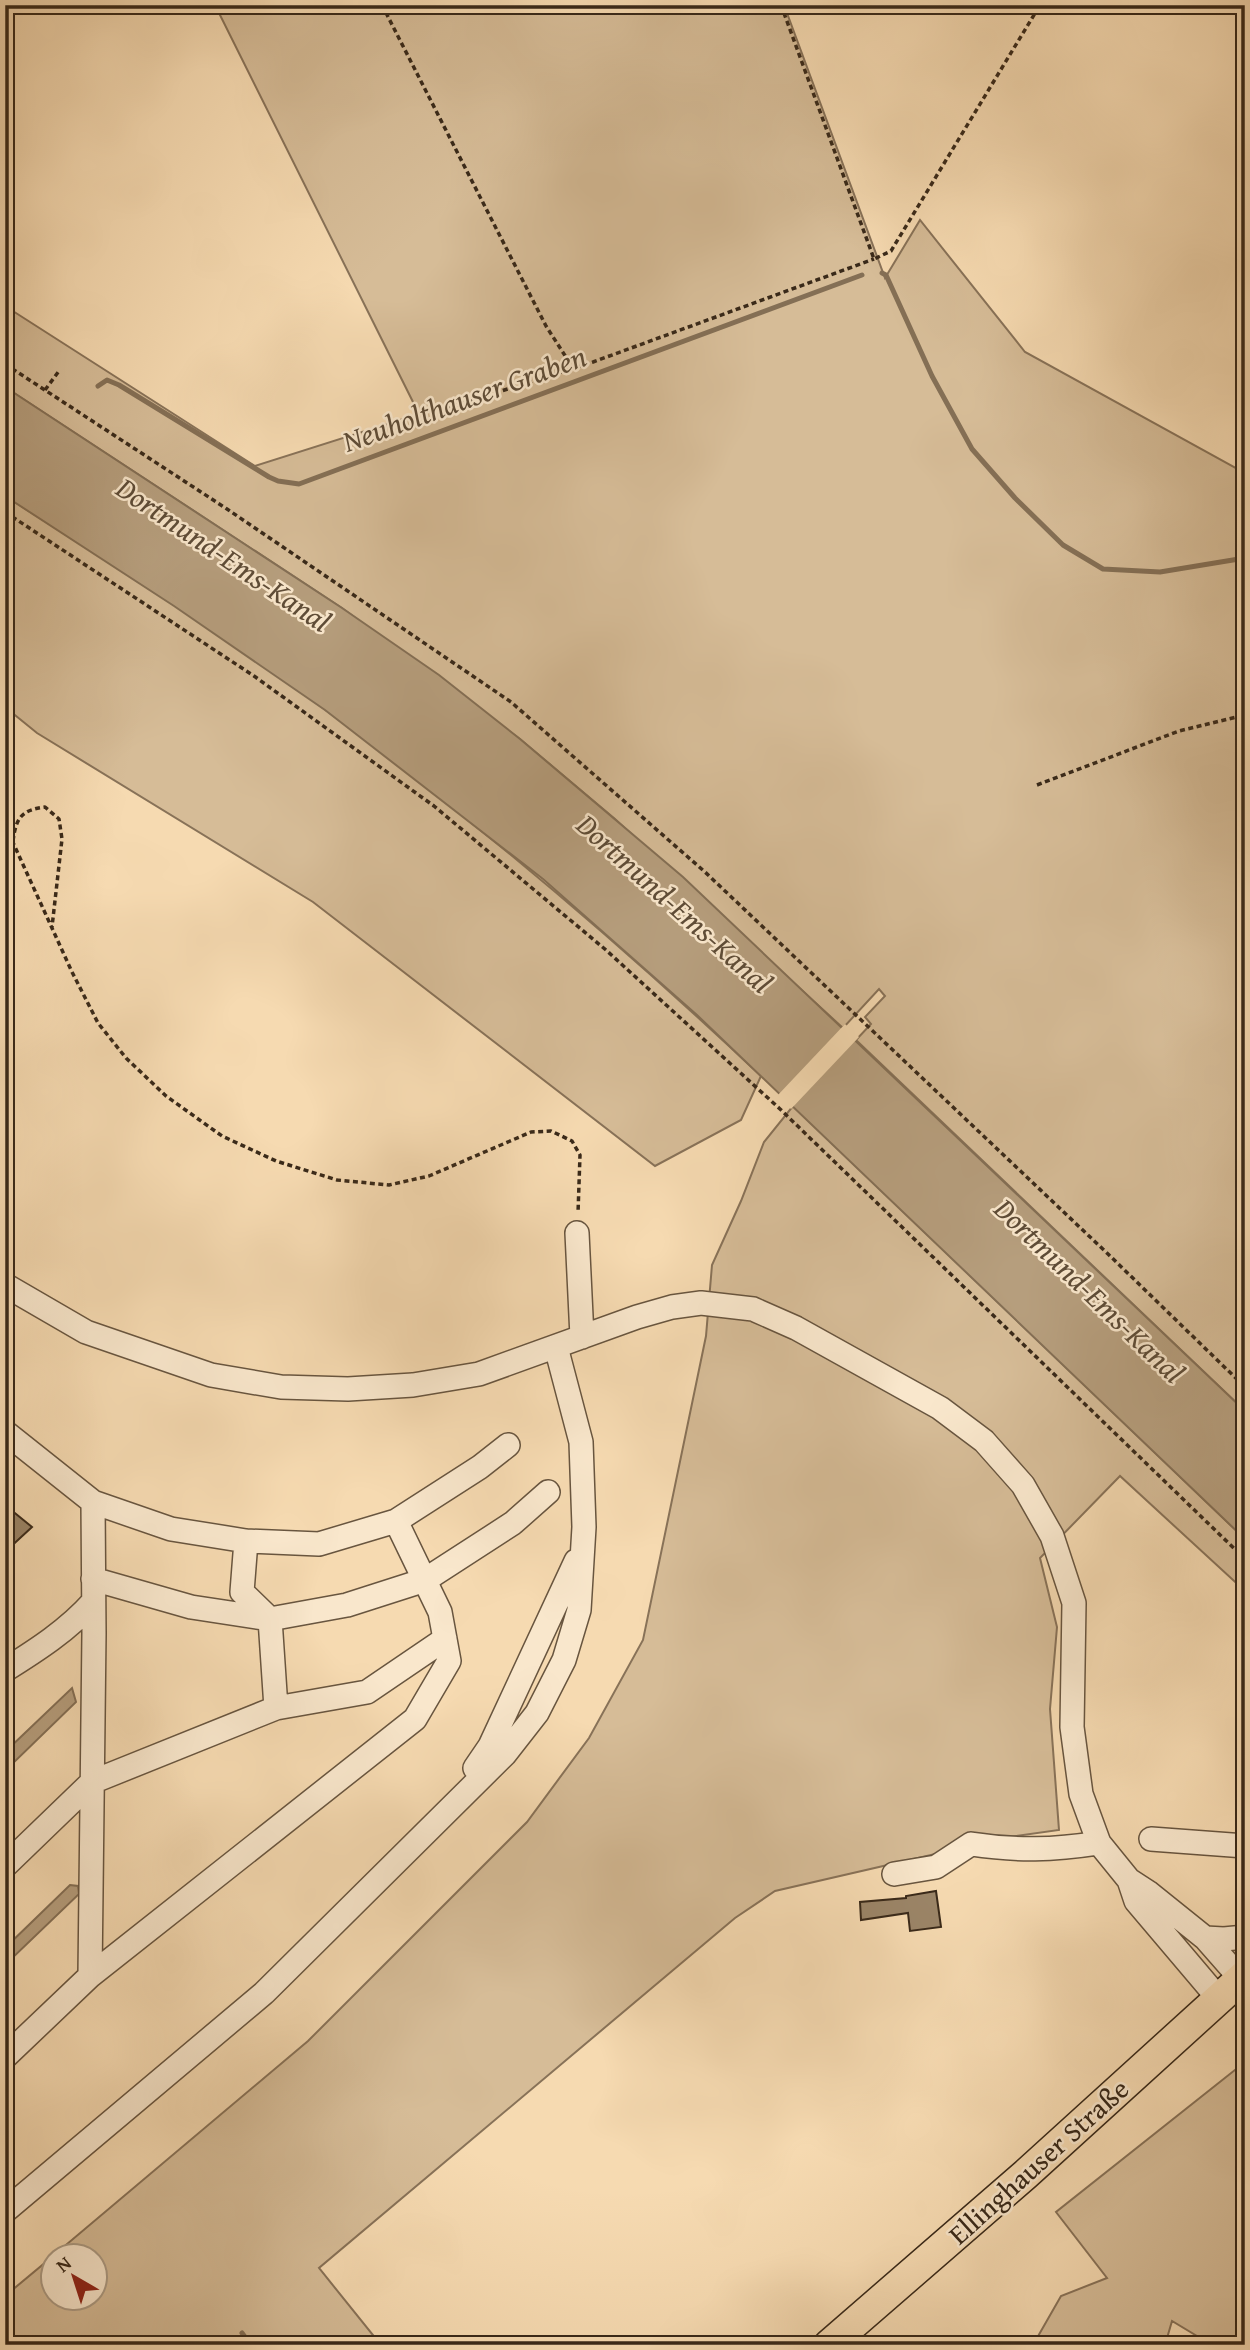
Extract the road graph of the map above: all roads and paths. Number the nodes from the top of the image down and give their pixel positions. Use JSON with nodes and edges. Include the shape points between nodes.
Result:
{"nodes":[{"id":1,"x":382,"y":5,"type":"edge"},
{"id":2,"x":781,"y":5,"type":"edge"},
{"id":3,"x":1040,"y":5,"type":"edge"},
{"id":4,"x":874,"y":259,"type":"junction"},
{"id":5,"x":5,"y":364,"type":"edge"},
{"id":6,"x":573,"y":368,"type":"junction"},
{"id":7,"x":59,"y":371,"type":"dead end"},
{"id":8,"x":45,"y":390,"type":"junction"},
{"id":9,"x":438,"y":411,"type":"dead end"},
{"id":10,"x":5,"y":512,"type":"edge"},
{"id":11,"x":1245,"y":715,"type":"edge"},
{"id":12,"x":1037,"y":785,"type":"dead end"},
{"id":13,"x":5,"y":825,"type":"edge"},
{"id":14,"x":13,"y":842,"type":"junction"},
{"id":15,"x":52,"y":929,"type":"junction"},
{"id":16,"x":577,"y":1233,"type":"joint"},
{"id":17,"x":5,"y":1285,"type":"edge"},
{"id":18,"x":582,"y":1337,"type":"junction"},
{"id":19,"x":556,"y":1347,"type":"junction"},
{"id":20,"x":1245,"y":1387,"type":"edge"},
{"id":21,"x":5,"y":1432,"type":"edge"},
{"id":22,"x":508,"y":1445,"type":"dead end"},
{"id":23,"x":548,"y":1492,"type":"dead end"},
{"id":24,"x":93,"y":1502,"type":"junction"},
{"id":25,"x":396,"y":1521,"type":"junction"},
{"id":26,"x":246,"y":1541,"type":"junction"},
{"id":27,"x":1245,"y":1559,"type":"edge"},
{"id":28,"x":93,"y":1579,"type":"junction"},
{"id":29,"x":425,"y":1580,"type":"junction"},
{"id":30,"x":93,"y":1602,"type":"junction"},
{"id":31,"x":270,"y":1619,"type":"junction"},
{"id":32,"x":445,"y":1639,"type":"junction"},
{"id":33,"x":5,"y":1670,"type":"edge"},
{"id":34,"x":276,"y":1708,"type":"junction"},
{"id":35,"x":92,"y":1782,"type":"junction"},
{"id":36,"x":1151,"y":1839,"type":"dead end"},
{"id":37,"x":1099,"y":1843,"type":"junction"},
{"id":38,"x":1245,"y":1846,"type":"edge"},
{"id":39,"x":5,"y":1866,"type":"edge"},
{"id":40,"x":894,"y":1874,"type":"dead end"},
{"id":41,"x":1129,"y":1880,"type":"junction"},
{"id":42,"x":1245,"y":1937,"type":"edge"},
{"id":43,"x":1205,"y":1938,"type":"junction"},
{"id":44,"x":90,"y":1976,"type":"junction"},
{"id":45,"x":1243,"y":1977,"type":"edge"},
{"id":46,"x":1219,"y":1999,"type":"junction"},
{"id":47,"x":5,"y":2057,"type":"edge"},
{"id":48,"x":5,"y":2211,"type":"edge"},
{"id":49,"x":829,"y":2345,"type":"edge"}],
"edges":[{"from":1,"to":6,"type":"path","via":[[546,326]]},
{"from":2,"to":4,"type":"path"},
{"from":3,"to":4,"type":"path","via":[[891,251]]},
{"from":4,"to":6,"type":"path"},
{"from":5,"to":8,"type":"path"},
{"from":6,"to":9,"type":"path"},
{"from":7,"to":8,"type":"path"},
{"from":8,"to":20,"type":"path","via":[[511,702],[705,872]]},
{"from":10,"to":27,"type":"path","via":[[254,676],[423,798],[606,950],[780,1109]]},
{"from":11,"to":12,"type":"path","via":[[1179,731]]},
{"from":13,"to":14,"type":"path"},
{"from":14,"to":15,"type":"path"},
{"from":14,"to":15,"type":"path","via":[[16,822],[30,809],[45,807],[59,818],[62,839]]},
{"from":15,"to":16,"type":"path","via":[[98,1023],[125,1058],[166,1096],[222,1136],[276,1161],[337,1180],[389,1185],[429,1176],[531,1132],[551,1131],[572,1141],[580,1155]]},
{"from":16,"to":18,"type":"lane"},
{"from":17,"to":19,"type":"lane","via":[[86,1332],[211,1375],[281,1387],[413,1385],[479,1374]]},
{"from":18,"to":19,"type":"lane"},
{"from":18,"to":37,"type":"lane","via":[[672,1307],[701,1303],[753,1309],[940,1408],[984,1441],[1035,1505],[1052,1536],[1074,1603],[1072,1727],[1081,1794]]},
{"from":19,"to":48,"type":"lane","via":[[581,1442],[584,1527],[575,1564],[491,1746],[436,1822],[264,1993]]},
{"from":21,"to":24,"type":"lane"},
{"from":22,"to":25,"type":"lane"},
{"from":23,"to":29,"type":"lane","via":[[513,1522]]},
{"from":24,"to":26,"type":"lane","via":[[171,1529]]},
{"from":24,"to":28,"type":"lane"},
{"from":25,"to":26,"type":"lane","via":[[319,1544]]},
{"from":25,"to":29,"type":"lane"},
{"from":26,"to":31,"type":"lane","via":[[242,1592]]},
{"from":28,"to":30,"type":"lane"},
{"from":28,"to":31,"type":"lane","via":[[191,1608]]},
{"from":29,"to":31,"type":"lane","via":[[347,1605]]},
{"from":29,"to":32,"type":"lane","via":[[440,1612]]},
{"from":30,"to":33,"type":"lane","via":[[40,1649]]},
{"from":30,"to":35,"type":"lane"},
{"from":31,"to":34,"type":"lane"},
{"from":32,"to":34,"type":"lane","via":[[367,1692]]},
{"from":32,"to":44,"type":"lane","via":[[449,1661],[415,1719]]},
{"from":34,"to":35,"type":"lane"},
{"from":35,"to":39,"type":"lane"},
{"from":35,"to":44,"type":"lane"},
{"from":36,"to":38,"type":"lane"},
{"from":37,"to":40,"type":"lane","via":[[1058,1850],[971,1844],[936,1867]]},
{"from":37,"to":41,"type":"lane"},
{"from":41,"to":43,"type":"lane"},
{"from":41,"to":46,"type":"lane","via":[[1136,1901]]},
{"from":42,"to":43,"type":"lane"},
{"from":43,"to":45,"type":"lane"},
{"from":44,"to":47,"type":"lane"},
{"from":45,"to":46,"type":"main road","name":"Ellinghauser Straße"},
{"from":46,"to":49,"type":"main road","name":"Ellinghauser Straße"}]}
